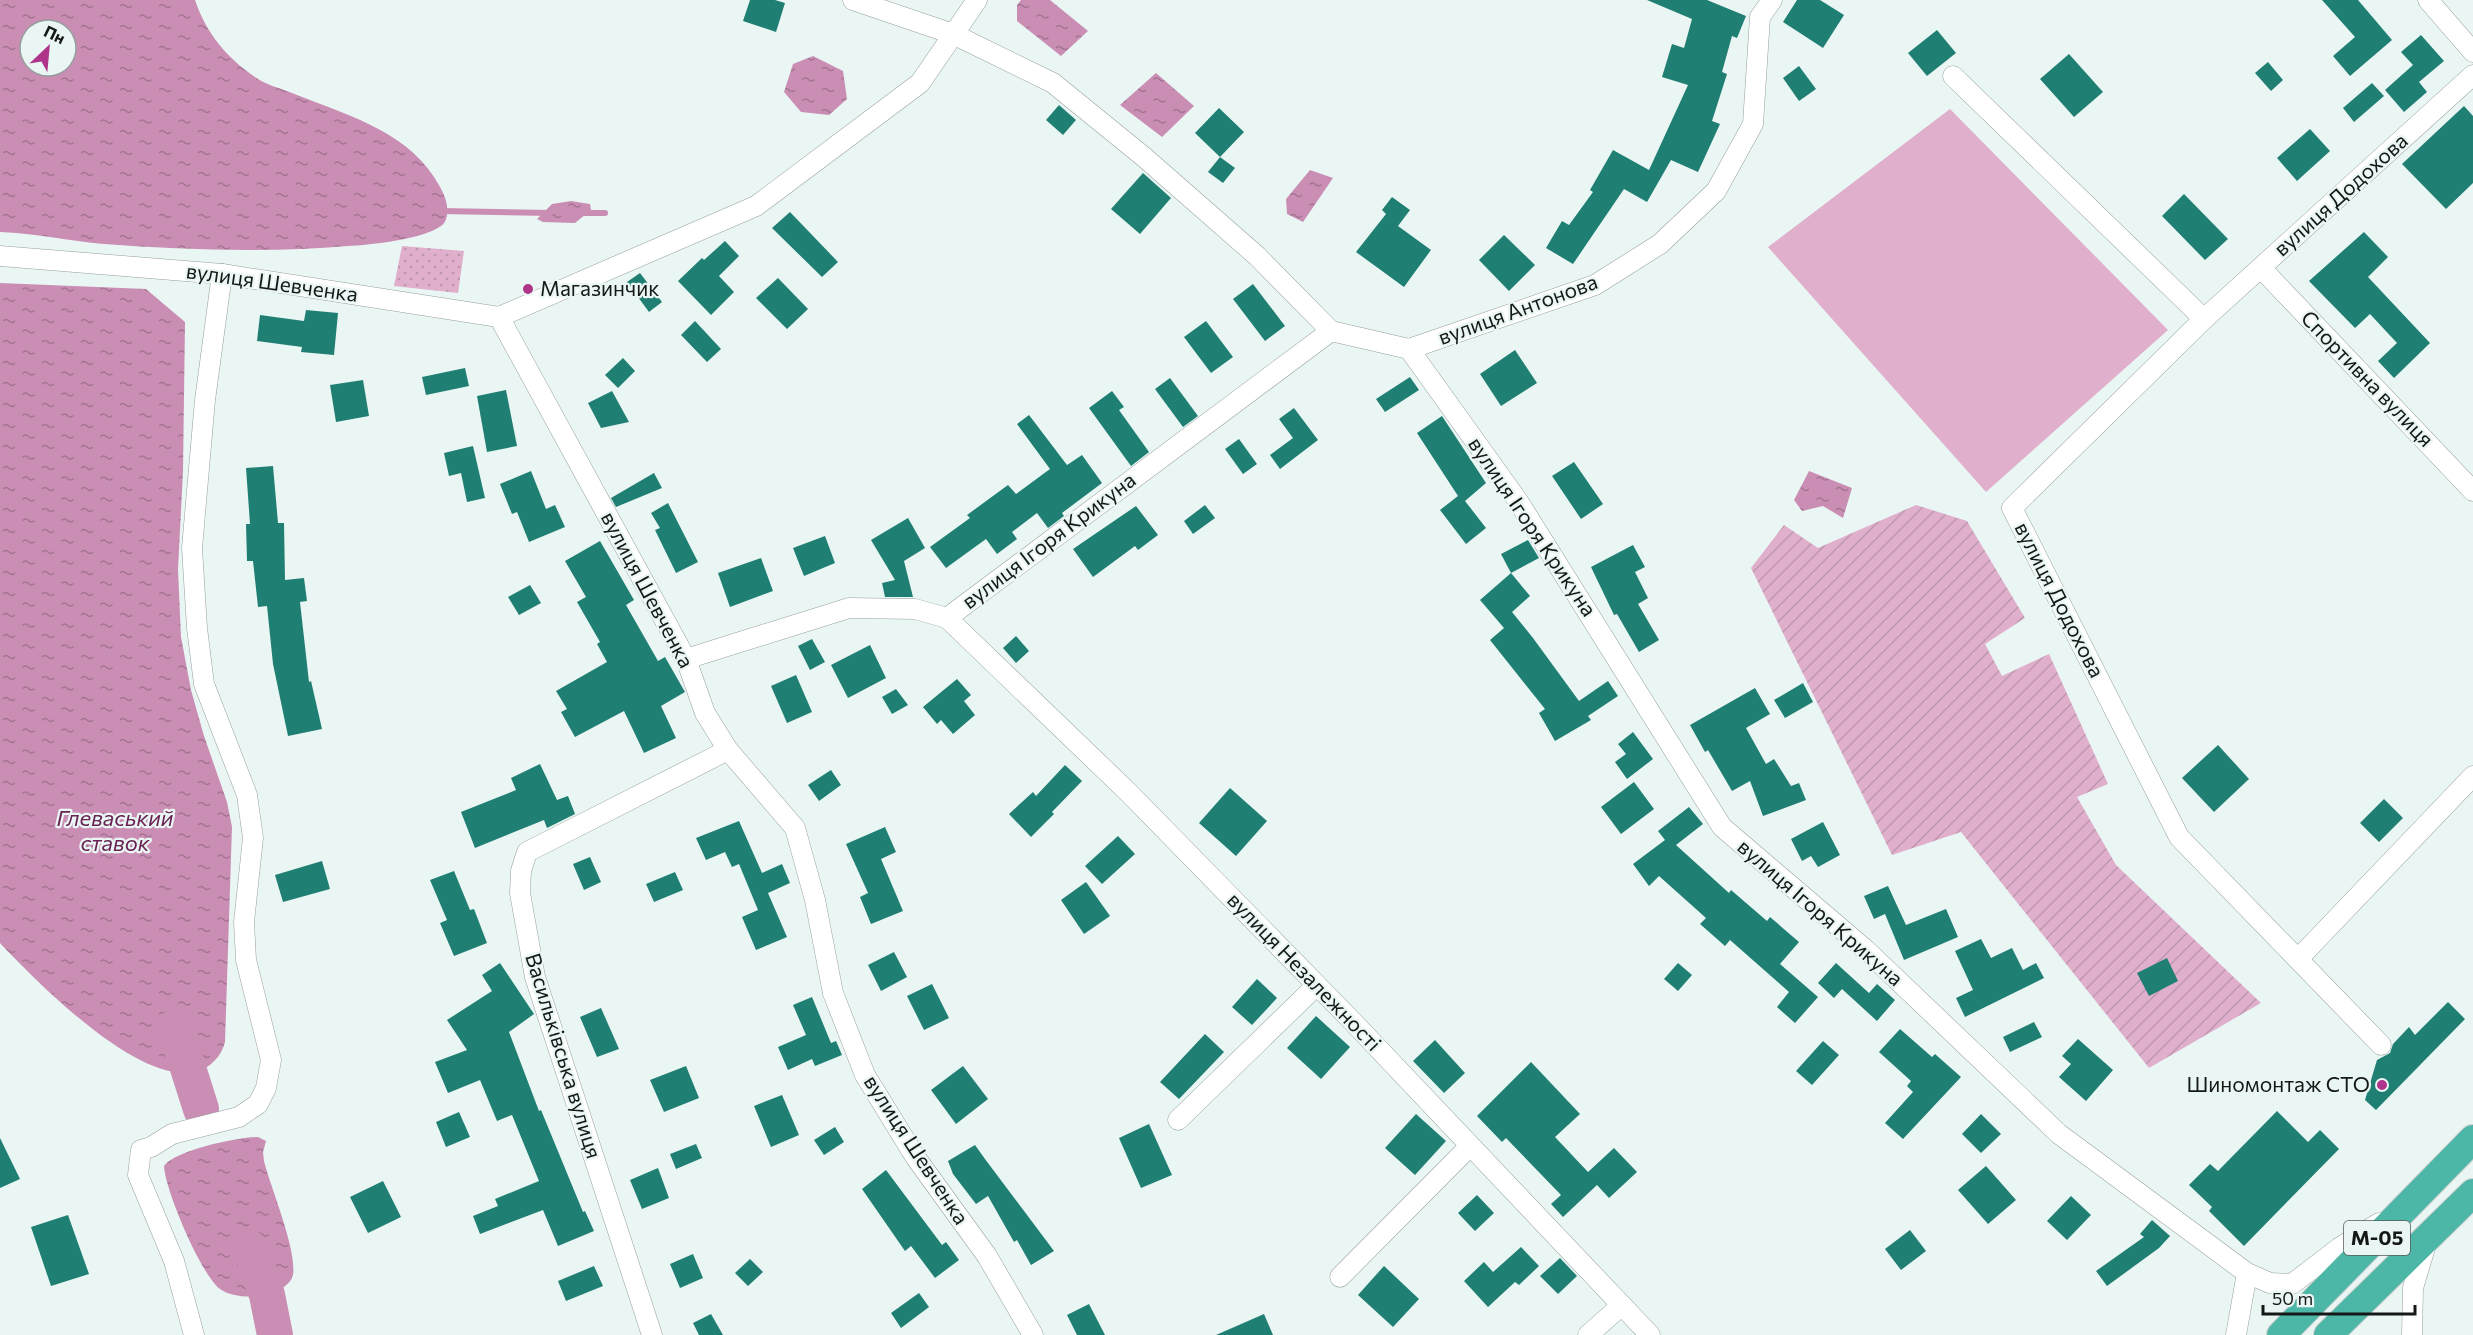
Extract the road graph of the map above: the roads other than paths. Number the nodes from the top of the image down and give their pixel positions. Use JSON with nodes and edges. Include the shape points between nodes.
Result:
{"nodes":[{"id":1,"x":853,"y":0,"type":"edge"},
{"id":2,"x":977,"y":0,"type":"edge"},
{"id":3,"x":1772,"y":0,"type":"edge"},
{"id":4,"x":2428,"y":0,"type":"edge"},
{"id":5,"x":953,"y":34,"type":"junction"},
{"id":6,"x":2473,"y":52,"type":"edge"},
{"id":7,"x":2473,"y":75,"type":"edge"},
{"id":8,"x":1953,"y":76,"type":"dead end"},
{"id":9,"x":0,"y":256,"type":"edge"},
{"id":10,"x":2261,"y":268,"type":"junction"},
{"id":11,"x":222,"y":274,"type":"junction"},
{"id":12,"x":499,"y":317,"type":"junction"},
{"id":13,"x":2204,"y":319,"type":"junction"},
{"id":14,"x":1331,"y":331,"type":"junction"},
{"id":15,"x":1409,"y":349,"type":"junction"},
{"id":16,"x":2473,"y":491,"type":"edge"},
{"id":17,"x":947,"y":618,"type":"junction"},
{"id":18,"x":686,"y":659,"type":"junction"},
{"id":19,"x":728,"y":750,"type":"junction"},
{"id":20,"x":2473,"y":776,"type":"edge"},
{"id":21,"x":2298,"y":959,"type":"junction"},
{"id":22,"x":1317,"y":985,"type":"junction"},
{"id":23,"x":2381,"y":1045,"type":"dead end"},
{"id":24,"x":1178,"y":1120,"type":"dead end"},
{"id":25,"x":2473,"y":1139,"type":"edge"},
{"id":26,"x":1470,"y":1146,"type":"junction"},
{"id":27,"x":2473,"y":1193,"type":"edge"},
{"id":28,"x":2410,"y":1204,"type":"junction"},
{"id":29,"x":2429,"y":1236,"type":"junction"},
{"id":30,"x":2247,"y":1273,"type":"junction"},
{"id":31,"x":1340,"y":1277,"type":"dead end"},
{"id":32,"x":1622,"y":1305,"type":"junction"},
{"id":33,"x":194,"y":1335,"type":"edge"},
{"id":34,"x":652,"y":1335,"type":"edge"},
{"id":35,"x":1033,"y":1335,"type":"edge"},
{"id":36,"x":1588,"y":1335,"type":"edge"},
{"id":37,"x":1650,"y":1335,"type":"edge"},
{"id":38,"x":2236,"y":1335,"type":"edge"},
{"id":39,"x":2281,"y":1335,"type":"edge"},
{"id":40,"x":2328,"y":1335,"type":"edge"},
{"id":41,"x":2412,"y":1335,"type":"edge"}],
"edges":[{"from":1,"to":5,"type":"street"},
{"from":2,"to":5,"type":"street"},
{"from":3,"to":15,"type":"street","name":"вулиця Антонова","via":[[1760,17],[1753,124],[1716,191],[1660,244],[1595,285]]},
{"from":4,"to":6,"type":"street"},
{"from":5,"to":12,"type":"street","via":[[921,83],[756,206]]},
{"from":5,"to":14,"type":"street","via":[[1053,83],[1257,256]]},
{"from":7,"to":10,"type":"street","name":"вулиця Додохова"},
{"from":8,"to":13,"type":"street"},
{"from":9,"to":11,"type":"street","name":"вулиця Шевченка"},
{"from":10,"to":13,"type":"street","name":"вулиця Додохова"},
{"from":10,"to":16,"type":"street","name":"Спортивна вулиця"},
{"from":11,"to":12,"type":"street","name":"вулиця Шевченка"},
{"from":11,"to":33,"type":"street","via":[[197,482],[192,548],[196,616],[204,684],[247,795],[253,838],[244,922],[246,960],[271,1060],[266,1088],[258,1104],[239,1117],[172,1134],[141,1150],[138,1175],[174,1261]]},
{"from":12,"to":18,"type":"street","name":"вулиця Шевченка"},
{"from":13,"to":21,"type":"street","name":"вулиця Додохова","via":[[2012,508],[2180,837]]},
{"from":14,"to":15,"type":"street"},
{"from":14,"to":17,"type":"street","name":"вулиця Ігоря Крикуна"},
{"from":15,"to":30,"type":"street","name":"вулиця Ігоря Крикуна","via":[[1518,501],[1722,827],[1866,950],[2059,1134]]},
{"from":17,"to":18,"type":"street","name":"вулиця Ігоря Крикуна","via":[[915,609],[849,608]]},
{"from":17,"to":22,"type":"street","name":"вулиця Незалежності","via":[[1129,793]]},
{"from":18,"to":19,"type":"street","name":"вулиця Шевченка","via":[[705,713]]},
{"from":19,"to":34,"type":"street","name":"Васильківська вулиця","via":[[527,852],[521,871],[520,893],[535,977]]},
{"from":19,"to":35,"type":"street","name":"вулиця Шевченка","via":[[795,828],[815,900],[833,993],[865,1075],[916,1158],[987,1256]]},
{"from":20,"to":21,"type":"street"},
{"from":21,"to":23,"type":"street","name":"вулиця Додохова"},
{"from":22,"to":24,"type":"street"},
{"from":22,"to":26,"type":"street","name":"вулиця Незалежності"},
{"from":25,"to":28,"type":"highway","number":"М-05"},
{"from":26,"to":31,"type":"street"},
{"from":26,"to":32,"type":"street","name":"вулиця Незалежності"},
{"from":27,"to":29,"type":"highway","number":"М-05"},
{"from":28,"to":30,"type":"street","name":"вулиця Ігоря Крикуна","via":[[2339,1248],[2292,1284],[2270,1283]]},
{"from":28,"to":39,"type":"highway","number":"М-05"},
{"from":29,"to":40,"type":"highway","number":"М-05"},
{"from":29,"to":41,"type":"street","via":[[2413,1288]]},
{"from":30,"to":38,"type":"street"},
{"from":32,"to":36,"type":"street"},
{"from":32,"to":37,"type":"street","name":"вулиця Незалежності"}]}
